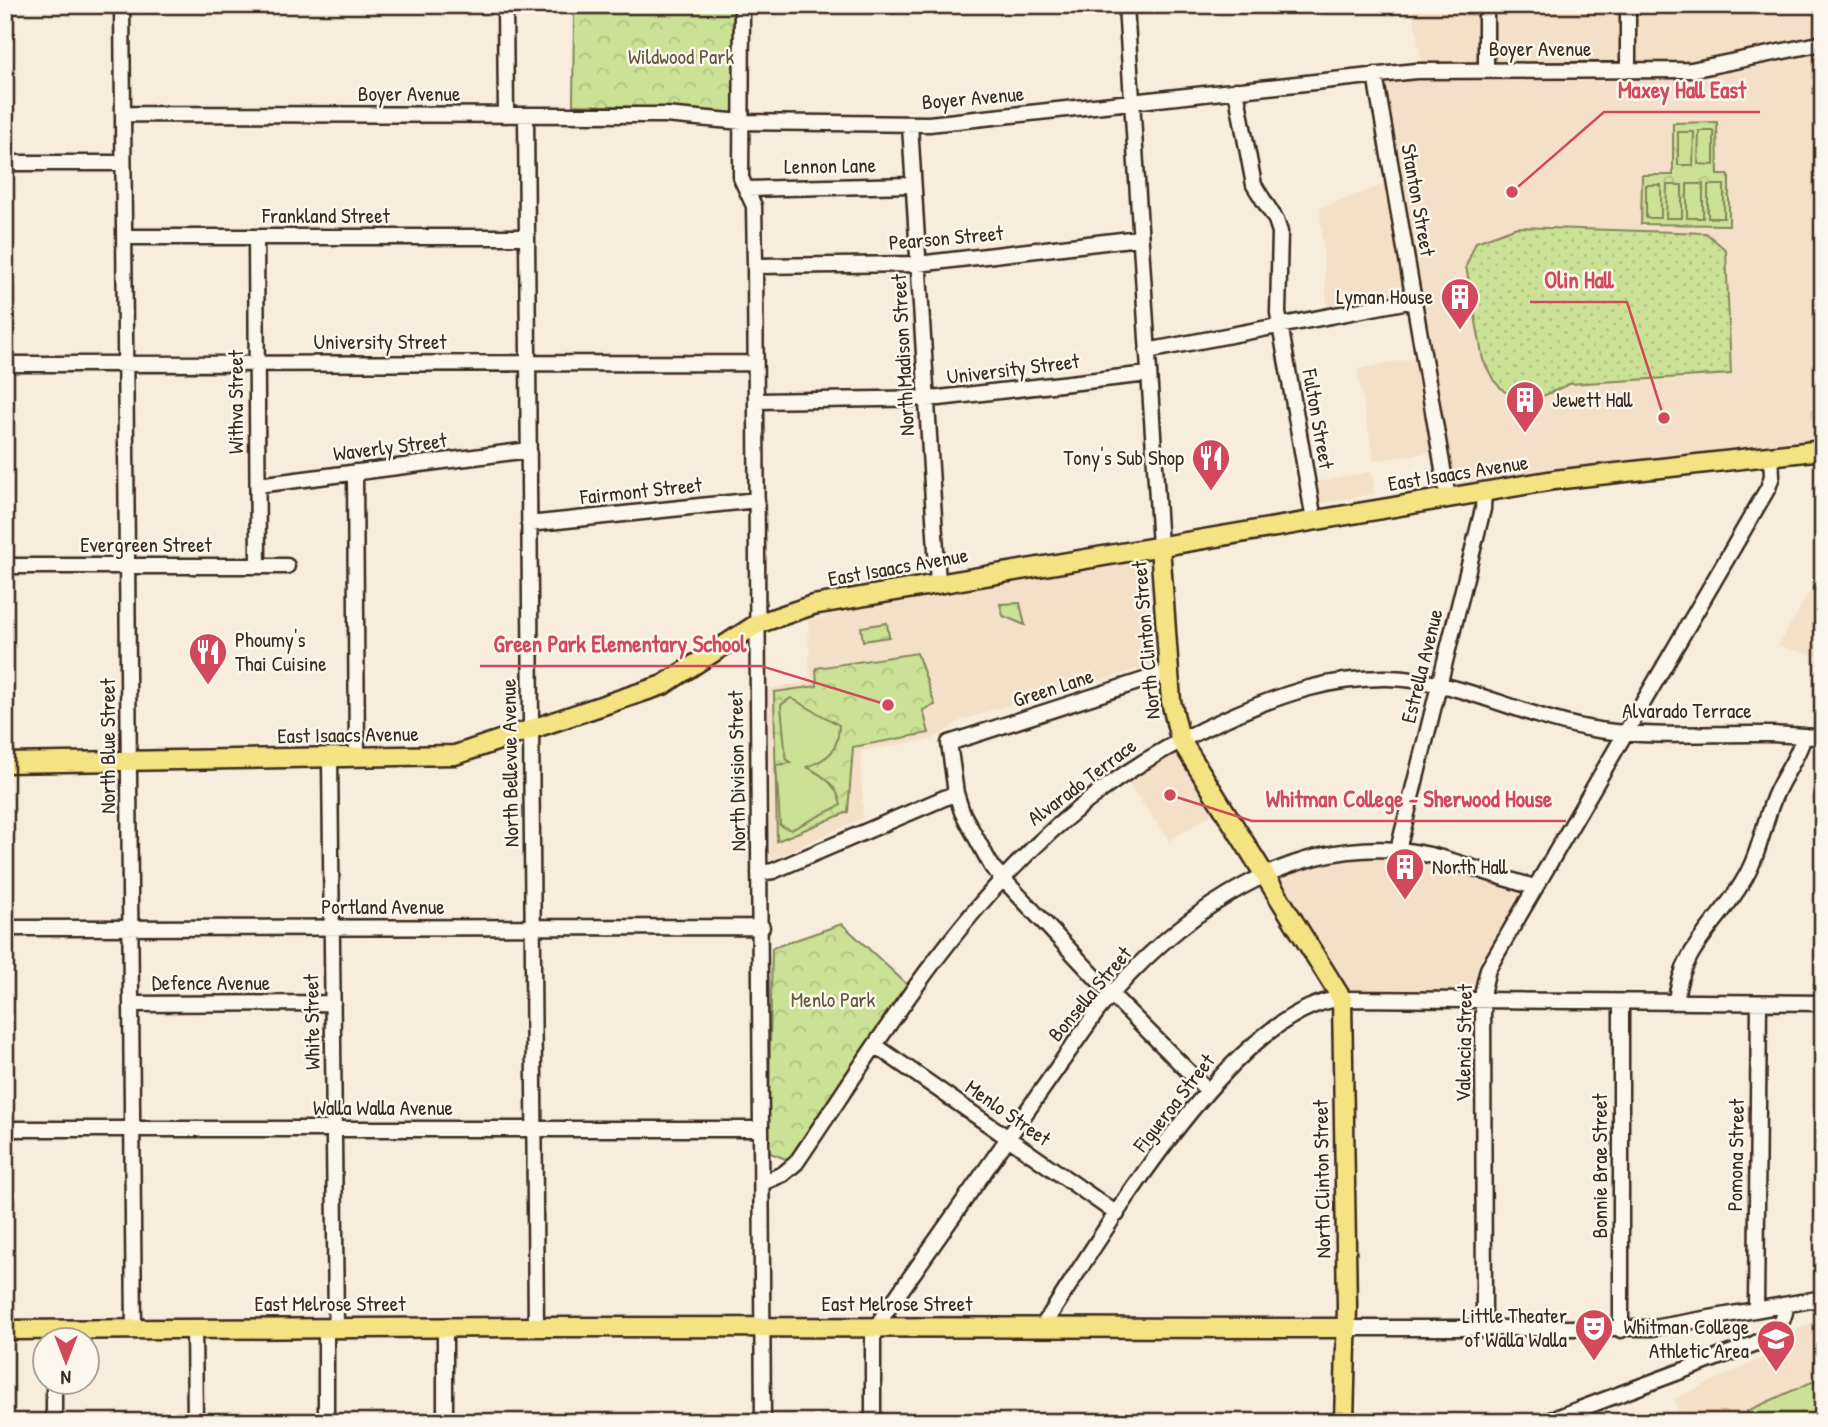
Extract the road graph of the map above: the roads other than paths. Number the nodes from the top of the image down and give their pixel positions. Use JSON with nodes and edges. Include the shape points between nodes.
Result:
{"nodes":[{"id":1,"x":122,"y":5,"type":"edge"},
{"id":2,"x":505,"y":5,"type":"edge"},
{"id":3,"x":743,"y":5,"type":"edge"},
{"id":4,"x":1126,"y":5,"type":"edge"},
{"id":5,"x":1486,"y":5,"type":"edge"},
{"id":6,"x":1628,"y":5,"type":"edge"},
{"id":7,"x":1823,"y":43,"type":"edge"},
{"id":8,"x":1486,"y":70,"type":"junction"},
{"id":9,"x":1628,"y":70,"type":"junction"},
{"id":10,"x":1375,"y":75,"type":"junction"},
{"id":11,"x":1236,"y":90,"type":"junction"},
{"id":12,"x":1133,"y":102,"type":"junction"},
{"id":13,"x":123,"y":114,"type":"junction"},
{"id":14,"x":506,"y":115,"type":"junction"},
{"id":15,"x":526,"y":115,"type":"junction"},
{"id":16,"x":742,"y":122,"type":"junction"},
{"id":17,"x":910,"y":125,"type":"junction"},
{"id":18,"x":5,"y":163,"type":"edge"},
{"id":19,"x":123,"y":163,"type":"junction"},
{"id":20,"x":913,"y":185,"type":"junction"},
{"id":21,"x":747,"y":189,"type":"junction"},
{"id":22,"x":125,"y":237,"type":"junction"},
{"id":23,"x":256,"y":237,"type":"junction"},
{"id":24,"x":527,"y":237,"type":"junction"},
{"id":25,"x":1139,"y":239,"type":"junction"},
{"id":26,"x":918,"y":264,"type":"junction"},
{"id":27,"x":755,"y":266,"type":"junction"},
{"id":28,"x":1414,"y":300,"type":"junction"},
{"id":29,"x":1281,"y":326,"type":"junction"},
{"id":30,"x":1147,"y":351,"type":"junction"},
{"id":31,"x":257,"y":363,"type":"junction"},
{"id":32,"x":528,"y":363,"type":"junction"},
{"id":33,"x":755,"y":363,"type":"junction"},
{"id":34,"x":5,"y":364,"type":"edge"},
{"id":35,"x":125,"y":364,"type":"junction"},
{"id":36,"x":1148,"y":374,"type":"junction"},
{"id":37,"x":926,"y":399,"type":"junction"},
{"id":38,"x":757,"y":401,"type":"junction"},
{"id":39,"x":529,"y":450,"type":"junction"},
{"id":40,"x":1823,"y":450,"type":"edge"},
{"id":41,"x":1771,"y":456,"type":"junction"},
{"id":42,"x":355,"y":472,"type":"junction"},
{"id":43,"x":258,"y":485,"type":"junction"},
{"id":44,"x":1483,"y":492,"type":"junction"},
{"id":45,"x":1448,"y":498,"type":"junction"},
{"id":46,"x":757,"y":500,"type":"junction"},
{"id":47,"x":1314,"y":520,"type":"junction"},
{"id":48,"x":529,"y":524,"type":"junction"},
{"id":49,"x":1160,"y":546,"type":"junction"},
{"id":50,"x":5,"y":566,"type":"edge"},
{"id":51,"x":127,"y":566,"type":"junction"},
{"id":52,"x":258,"y":566,"type":"junction"},
{"id":53,"x":287,"y":566,"type":"dead end"},
{"id":54,"x":938,"y":583,"type":"junction"},
{"id":55,"x":757,"y":624,"type":"junction"},
{"id":56,"x":1169,"y":672,"type":"junction"},
{"id":57,"x":1439,"y":685,"type":"junction"},
{"id":58,"x":531,"y":731,"type":"junction"},
{"id":59,"x":1625,"y":733,"type":"junction"},
{"id":60,"x":1804,"y":736,"type":"junction"},
{"id":61,"x":1823,"y":738,"type":"edge"},
{"id":62,"x":1180,"y":739,"type":"junction"},
{"id":63,"x":330,"y":758,"type":"junction"},
{"id":64,"x":358,"y":758,"type":"junction"},
{"id":65,"x":129,"y":762,"type":"junction"},
{"id":66,"x":5,"y":763,"type":"edge"},
{"id":67,"x":956,"y":793,"type":"junction"},
{"id":68,"x":1398,"y":850,"type":"junction"},
{"id":69,"x":758,"y":873,"type":"junction"},
{"id":70,"x":1264,"y":875,"type":"junction"},
{"id":71,"x":1002,"y":879,"type":"junction"},
{"id":72,"x":1535,"y":887,"type":"junction"},
{"id":73,"x":533,"y":927,"type":"junction"},
{"id":74,"x":762,"y":927,"type":"junction"},
{"id":75,"x":5,"y":928,"type":"edge"},
{"id":76,"x":131,"y":928,"type":"junction"},
{"id":77,"x":332,"y":928,"type":"junction"},
{"id":78,"x":1111,"y":995,"type":"junction"},
{"id":79,"x":1342,"y":999,"type":"junction"},
{"id":80,"x":1483,"y":1001,"type":"junction"},
{"id":81,"x":1620,"y":1002,"type":"junction"},
{"id":82,"x":1676,"y":1002,"type":"junction"},
{"id":83,"x":332,"y":1003,"type":"junction"},
{"id":84,"x":1759,"y":1003,"type":"junction"},
{"id":85,"x":1823,"y":1003,"type":"edge"},
{"id":86,"x":131,"y":1004,"type":"junction"},
{"id":87,"x":876,"y":1045,"type":"junction"},
{"id":88,"x":1207,"y":1090,"type":"junction"},
{"id":89,"x":5,"y":1129,"type":"edge"},
{"id":90,"x":132,"y":1129,"type":"junction"},
{"id":91,"x":334,"y":1129,"type":"junction"},
{"id":92,"x":535,"y":1129,"type":"junction"},
{"id":93,"x":761,"y":1129,"type":"junction"},
{"id":94,"x":1007,"y":1138,"type":"junction"},
{"id":95,"x":762,"y":1184,"type":"junction"},
{"id":96,"x":1117,"y":1214,"type":"junction"},
{"id":97,"x":1823,"y":1298,"type":"edge"},
{"id":98,"x":1786,"y":1306,"type":"junction"},
{"id":99,"x":1756,"y":1308,"type":"junction"},
{"id":100,"x":536,"y":1326,"type":"junction"},
{"id":101,"x":877,"y":1326,"type":"junction"},
{"id":102,"x":331,"y":1327,"type":"junction"},
{"id":103,"x":445,"y":1327,"type":"junction"},
{"id":104,"x":763,"y":1327,"type":"junction"},
{"id":105,"x":1042,"y":1327,"type":"junction"},
{"id":106,"x":194,"y":1328,"type":"junction"},
{"id":107,"x":1346,"y":1328,"type":"junction"},
{"id":108,"x":1621,"y":1329,"type":"junction"},
{"id":109,"x":5,"y":1330,"type":"edge"},
{"id":110,"x":134,"y":1330,"type":"junction"},
{"id":111,"x":1484,"y":1330,"type":"junction"},
{"id":112,"x":102,"y":1332,"type":"edge"},
{"id":113,"x":32,"y":1333,"type":"edge"},
{"id":114,"x":54,"y":1396,"type":"edge"},
{"id":115,"x":54,"y":1422,"type":"edge"},
{"id":116,"x":194,"y":1422,"type":"edge"},
{"id":117,"x":326,"y":1422,"type":"edge"},
{"id":118,"x":445,"y":1422,"type":"edge"},
{"id":119,"x":763,"y":1422,"type":"edge"},
{"id":120,"x":873,"y":1422,"type":"edge"},
{"id":121,"x":1345,"y":1422,"type":"edge"},
{"id":122,"x":1545,"y":1422,"type":"edge"}],
"edges":[{"from":1,"to":13,"type":"street","name":"North Blue Street"},
{"from":2,"to":14,"type":"street"},
{"from":3,"to":16,"type":"street","name":"North Division Street"},
{"from":4,"to":12,"type":"street","name":"North Clinton Street"},
{"from":5,"to":8,"type":"street"},
{"from":6,"to":9,"type":"street"},
{"from":7,"to":9,"type":"street","name":"Boyer Avenue","via":[[1700,69]]},
{"from":8,"to":9,"type":"street","name":"Boyer Avenue"},
{"from":8,"to":10,"type":"street","name":"Boyer Avenue"},
{"from":10,"to":11,"type":"street","name":"Boyer Avenue"},
{"from":10,"to":28,"type":"street","name":"Stanton Street"},
{"from":11,"to":12,"type":"street","name":"Boyer Avenue"},
{"from":11,"to":29,"type":"street","name":"Fulton Street","via":[[1254,185],[1279,232]]},
{"from":12,"to":17,"type":"street","name":"Boyer Avenue"},
{"from":12,"to":25,"type":"street","name":"North Clinton Street"},
{"from":13,"to":14,"type":"street","name":"Boyer Avenue"},
{"from":13,"to":19,"type":"street","name":"North Blue Street"},
{"from":14,"to":15,"type":"street","name":"Boyer Avenue"},
{"from":15,"to":16,"type":"street","name":"Boyer Avenue","via":[[665,115]]},
{"from":15,"to":24,"type":"street","name":"North Bellevue Avenue"},
{"from":16,"to":17,"type":"street","name":"Boyer Avenue"},
{"from":16,"to":21,"type":"street","name":"North Division Street","via":[[741,178]]},
{"from":17,"to":20,"type":"street","name":"North Madison Street"},
{"from":18,"to":19,"type":"street"},
{"from":19,"to":22,"type":"street","name":"North Blue Street"},
{"from":20,"to":21,"type":"street","name":"Lennon Lane"},
{"from":20,"to":26,"type":"street","name":"North Madison Street"},
{"from":21,"to":27,"type":"street","name":"North Division Street","via":[[754,206]]},
{"from":22,"to":23,"type":"street","name":"Frankland Street"},
{"from":22,"to":35,"type":"street","name":"North Blue Street"},
{"from":23,"to":24,"type":"street","name":"Frankland Street"},
{"from":23,"to":31,"type":"street","name":"Withva Street"},
{"from":24,"to":32,"type":"street","name":"North Bellevue Avenue"},
{"from":25,"to":26,"type":"street","name":"Pearson Street"},
{"from":25,"to":30,"type":"street","name":"North Clinton Street"},
{"from":26,"to":27,"type":"street","name":"Pearson Street"},
{"from":26,"to":37,"type":"street","name":"North Madison Street"},
{"from":27,"to":33,"type":"street","name":"North Division Street"},
{"from":28,"to":29,"type":"street"},
{"from":28,"to":45,"type":"street","name":"Stanton Street"},
{"from":29,"to":30,"type":"street"},
{"from":29,"to":47,"type":"street","name":"Fulton Street"},
{"from":30,"to":36,"type":"street","name":"North Clinton Street"},
{"from":31,"to":32,"type":"street","name":"University Street"},
{"from":31,"to":35,"type":"street","name":"University Street"},
{"from":31,"to":43,"type":"street","name":"Withva Street"},
{"from":32,"to":33,"type":"street","name":"University Street"},
{"from":32,"to":39,"type":"street","name":"North Bellevue Avenue"},
{"from":33,"to":38,"type":"street","name":"North Division Street"},
{"from":34,"to":35,"type":"street","name":"University Street"},
{"from":35,"to":51,"type":"street","name":"North Blue Street"},
{"from":36,"to":37,"type":"street","name":"University Street"},
{"from":36,"to":49,"type":"street","name":"North Clinton Street"},
{"from":37,"to":38,"type":"street","name":"University Street"},
{"from":37,"to":54,"type":"street","name":"North Madison Street"},
{"from":38,"to":46,"type":"street","name":"North Division Street"},
{"from":39,"to":42,"type":"street","name":"Waverly Street"},
{"from":39,"to":48,"type":"street","name":"North Bellevue Avenue"},
{"from":40,"to":41,"type":"main road","name":"East Isaacs Avenue"},
{"from":41,"to":44,"type":"main road","name":"East Isaacs Avenue"},
{"from":41,"to":59,"type":"street","name":"Valencia Street","via":[[1768,488]]},
{"from":42,"to":43,"type":"street","name":"Waverly Street"},
{"from":42,"to":64,"type":"street"},
{"from":43,"to":52,"type":"street","name":"Withva Street"},
{"from":44,"to":45,"type":"main road","name":"East Isaacs Avenue"},
{"from":44,"to":57,"type":"street","name":"Estrella Avenue","via":[[1483,509]]},
{"from":45,"to":47,"type":"main road","name":"East Isaacs Avenue"},
{"from":46,"to":48,"type":"street","name":"Fairmont Street"},
{"from":46,"to":55,"type":"street","name":"North Division Street"},
{"from":47,"to":49,"type":"main road","name":"East Isaacs Avenue"},
{"from":48,"to":58,"type":"street","name":"North Bellevue Avenue"},
{"from":49,"to":54,"type":"main road","name":"East Isaacs Avenue"},
{"from":49,"to":56,"type":"main road","name":"North Clinton Street"},
{"from":50,"to":51,"type":"street","name":"Evergreen Street"},
{"from":51,"to":52,"type":"street","name":"Evergreen Street"},
{"from":51,"to":65,"type":"street","name":"North Blue Street"},
{"from":52,"to":53,"type":"street","name":"Evergreen Street"},
{"from":54,"to":55,"type":"main road","name":"East Isaacs Avenue","via":[[813,605]]},
{"from":55,"to":58,"type":"main road","name":"East Isaacs Avenue","via":[[663,685]]},
{"from":55,"to":69,"type":"street","name":"North Division Street"},
{"from":56,"to":62,"type":"main road","name":"North Clinton Street"},
{"from":56,"to":67,"type":"street","name":"Green Lane","via":[[949,743]]},
{"from":57,"to":59,"type":"street","name":"Alvarado Terrace","via":[[1559,723]]},
{"from":57,"to":62,"type":"street","name":"Alvarado Terrace","via":[[1388,678],[1322,684],[1281,695]]},
{"from":57,"to":68,"type":"street","name":"Estrella Avenue"},
{"from":58,"to":64,"type":"main road","name":"East Isaacs Avenue","via":[[455,755]]},
{"from":58,"to":73,"type":"street","name":"North Bellevue Avenue"},
{"from":59,"to":60,"type":"street","name":"Alvarado Terrace"},
{"from":59,"to":72,"type":"street","name":"Valencia Street"},
{"from":60,"to":61,"type":"street","name":"Alvarado Terrace"},
{"from":60,"to":82,"type":"street","via":[[1772,804],[1751,868],[1691,950]]},
{"from":62,"to":70,"type":"main road","name":"North Clinton Street"},
{"from":62,"to":71,"type":"street","name":"Alvarado Terrace","via":[[1077,807]]},
{"from":63,"to":64,"type":"main road","name":"East Isaacs Avenue"},
{"from":63,"to":65,"type":"main road","name":"East Isaacs Avenue"},
{"from":63,"to":77,"type":"street","name":"White Street"},
{"from":65,"to":66,"type":"main road","name":"East Isaacs Avenue"},
{"from":65,"to":76,"type":"street","name":"North Blue Street"},
{"from":67,"to":69,"type":"street","via":[[773,872]]},
{"from":67,"to":71,"type":"street","via":[[971,833]]},
{"from":68,"to":70,"type":"street","name":"Bonsella Street","via":[[1335,852]]},
{"from":68,"to":72,"type":"street","name":"Bonsella Street"},
{"from":69,"to":74,"type":"street","name":"North Division Street"},
{"from":70,"to":78,"type":"street","name":"Bonsella Street","via":[[1175,933]]},
{"from":70,"to":79,"type":"main road","name":"North Clinton Street"},
{"from":71,"to":78,"type":"street"},
{"from":71,"to":87,"type":"street","name":"Alvarado Terrace","via":[[945,944]]},
{"from":72,"to":80,"type":"street","name":"Valencia Street","via":[[1488,969]]},
{"from":73,"to":74,"type":"street","name":"Portland Avenue"},
{"from":73,"to":77,"type":"street","name":"Portland Avenue"},
{"from":73,"to":92,"type":"street","name":"North Bellevue Avenue"},
{"from":74,"to":93,"type":"street","name":"North Division Street"},
{"from":75,"to":76,"type":"street","name":"Portland Avenue"},
{"from":76,"to":77,"type":"street","name":"Portland Avenue"},
{"from":76,"to":86,"type":"street","name":"North Blue Street"},
{"from":77,"to":83,"type":"street","name":"White Street"},
{"from":78,"to":88,"type":"street"},
{"from":78,"to":94,"type":"street","name":"Bonsella Street"},
{"from":79,"to":80,"type":"street","name":"Figueroa Street"},
{"from":79,"to":88,"type":"street","name":"Figueroa Street","via":[[1315,1003],[1300,1012],[1257,1042]]},
{"from":79,"to":107,"type":"main road","name":"North Clinton Street"},
{"from":80,"to":81,"type":"street","name":"Figueroa Street"},
{"from":80,"to":111,"type":"street","name":"Valencia Street"},
{"from":81,"to":82,"type":"street","name":"Figueroa Street"},
{"from":81,"to":108,"type":"street","name":"Bonnie Brae Street"},
{"from":82,"to":84,"type":"street","name":"Figueroa Street"},
{"from":83,"to":86,"type":"street","name":"Defence Avenue"},
{"from":83,"to":91,"type":"street","name":"White Street"},
{"from":84,"to":85,"type":"street","name":"Figueroa Street"},
{"from":84,"to":99,"type":"street","name":"Pomona Street"},
{"from":86,"to":90,"type":"street","name":"North Blue Street"},
{"from":87,"to":94,"type":"street","name":"Menlo Street"},
{"from":87,"to":95,"type":"street","name":"Alvarado Terrace","via":[[796,1163]]},
{"from":88,"to":96,"type":"street","name":"Figueroa Street"},
{"from":89,"to":90,"type":"street","name":"Walla Walla Avenue"},
{"from":90,"to":91,"type":"street","name":"Walla Walla Avenue"},
{"from":90,"to":110,"type":"street","name":"North Blue Street"},
{"from":91,"to":92,"type":"street","name":"Walla Walla Avenue"},
{"from":91,"to":102,"type":"street","name":"White Street"},
{"from":92,"to":93,"type":"street","name":"Walla Walla Avenue"},
{"from":92,"to":100,"type":"street","name":"North Bellevue Avenue"},
{"from":93,"to":95,"type":"street","name":"North Division Street"},
{"from":94,"to":96,"type":"street","name":"Menlo Street"},
{"from":94,"to":101,"type":"street","name":"Bonsella Street"},
{"from":95,"to":104,"type":"street","name":"North Division Street"},
{"from":96,"to":105,"type":"street","name":"Figueroa Street"},
{"from":97,"to":98,"type":"street","name":"East Melrose Street"},
{"from":98,"to":99,"type":"street","name":"East Melrose Street"},
{"from":98,"to":122,"type":"street","via":[[1776,1332],[1754,1344]]},
{"from":99,"to":108,"type":"street","name":"East Melrose Street","via":[[1653,1328]]},
{"from":100,"to":103,"type":"main road","name":"East Melrose Street"},
{"from":100,"to":104,"type":"main road","name":"East Melrose Street"},
{"from":101,"to":104,"type":"main road","name":"East Melrose Street"},
{"from":101,"to":105,"type":"main road","name":"East Melrose Street"},
{"from":101,"to":120,"type":"street","name":"Bonsella Street"},
{"from":102,"to":103,"type":"main road","name":"East Melrose Street"},
{"from":102,"to":106,"type":"main road","name":"East Melrose Street"},
{"from":102,"to":117,"type":"street","name":"White Street"},
{"from":103,"to":118,"type":"street"},
{"from":104,"to":119,"type":"street","name":"North Division Street"},
{"from":105,"to":107,"type":"main road","name":"East Melrose Street"},
{"from":106,"to":110,"type":"main road","name":"East Melrose Street"},
{"from":106,"to":116,"type":"street"},
{"from":107,"to":111,"type":"street","name":"East Melrose Street"},
{"from":107,"to":121,"type":"main road","name":"North Clinton Street"},
{"from":108,"to":111,"type":"street","name":"East Melrose Street"},
{"from":109,"to":113,"type":"main road","name":"East Melrose Street"},
{"from":110,"to":112,"type":"main road","name":"East Melrose Street"},
{"from":114,"to":115,"type":"street"}]}
